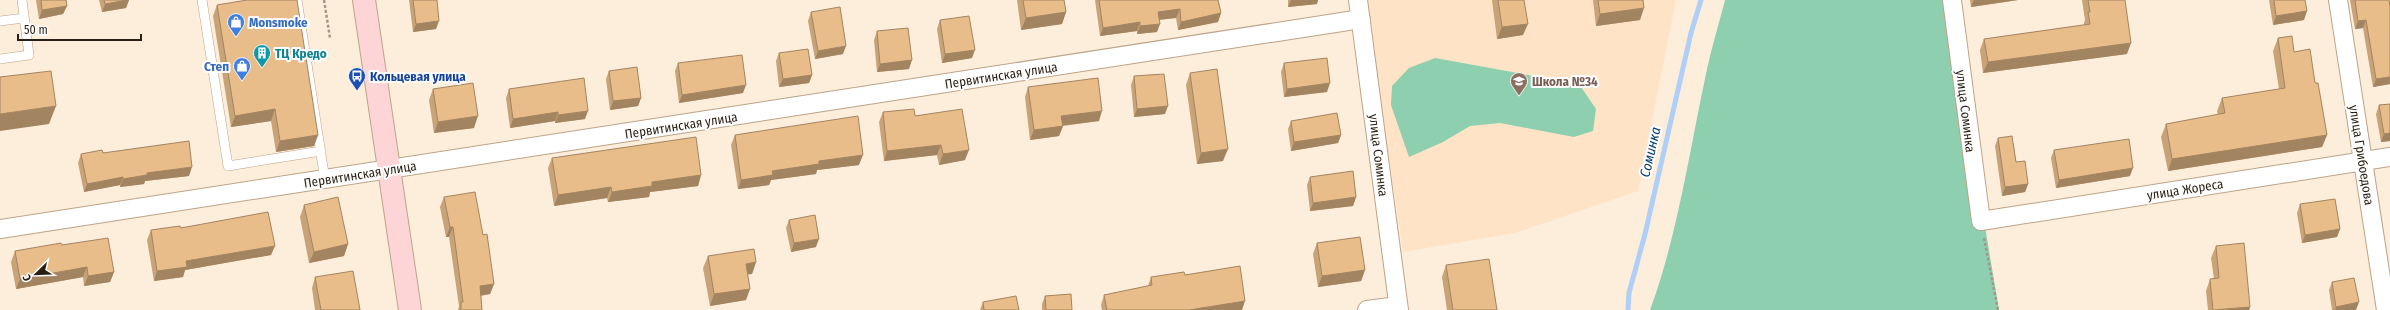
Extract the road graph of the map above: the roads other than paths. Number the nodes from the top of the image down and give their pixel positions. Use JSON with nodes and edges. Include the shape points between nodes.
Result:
{"nodes":[{"id":1,"x":22,"y":0,"type":"edge"},
{"id":2,"x":202,"y":0,"type":"edge"},
{"id":3,"x":297,"y":0,"type":"edge"},
{"id":4,"x":364,"y":0,"type":"edge"},
{"id":5,"x":1358,"y":0,"type":"edge"},
{"id":6,"x":1952,"y":0,"type":"edge"},
{"id":7,"x":2338,"y":0,"type":"edge"},
{"id":8,"x":24,"y":18,"type":"junction"},
{"id":9,"x":1361,"y":19,"type":"junction"},
{"id":10,"x":0,"y":21,"type":"edge"},
{"id":11,"x":0,"y":59,"type":"edge"},
{"id":12,"x":321,"y":151,"type":"junction"},
{"id":13,"x":2390,"y":157,"type":"edge"},
{"id":14,"x":2363,"y":161,"type":"junction"},
{"id":15,"x":389,"y":170,"type":"junction"},
{"id":16,"x":326,"y":180,"type":"junction"},
{"id":17,"x":1981,"y":222,"type":"joint"},
{"id":18,"x":0,"y":229,"type":"edge"},
{"id":19,"x":1399,"y":308,"type":"edge"},
{"id":20,"x":410,"y":310,"type":"edge"},
{"id":21,"x":1367,"y":310,"type":"edge"},
{"id":22,"x":2386,"y":310,"type":"edge"}],
"edges":[{"from":1,"to":8,"type":"lane"},
{"from":2,"to":12,"type":"lane","via":[[228,166]]},
{"from":3,"to":12,"type":"lane"},
{"from":4,"to":15,"type":"main road"},
{"from":5,"to":9,"type":"street","name":"улица Соминка"},
{"from":6,"to":17,"type":"street","name":"улица Соминка"},
{"from":7,"to":14,"type":"street","name":"улица Грибоедова"},
{"from":8,"to":10,"type":"lane"},
{"from":8,"to":11,"type":"lane","via":[[29,55]]},
{"from":9,"to":15,"type":"street","name":"Первитинская улица"},
{"from":9,"to":19,"type":"street","name":"улица Соминка"},
{"from":12,"to":16,"type":"lane"},
{"from":13,"to":14,"type":"street","name":"улица Жореса"},
{"from":14,"to":17,"type":"street","name":"улица Жореса"},
{"from":14,"to":22,"type":"street","name":"улица Грибоедова"},
{"from":15,"to":16,"type":"street","name":"Первитинская улица"},
{"from":15,"to":20,"type":"main road"},
{"from":16,"to":18,"type":"street","name":"Первитинская улица"},
{"from":19,"to":21,"type":"street"}]}
